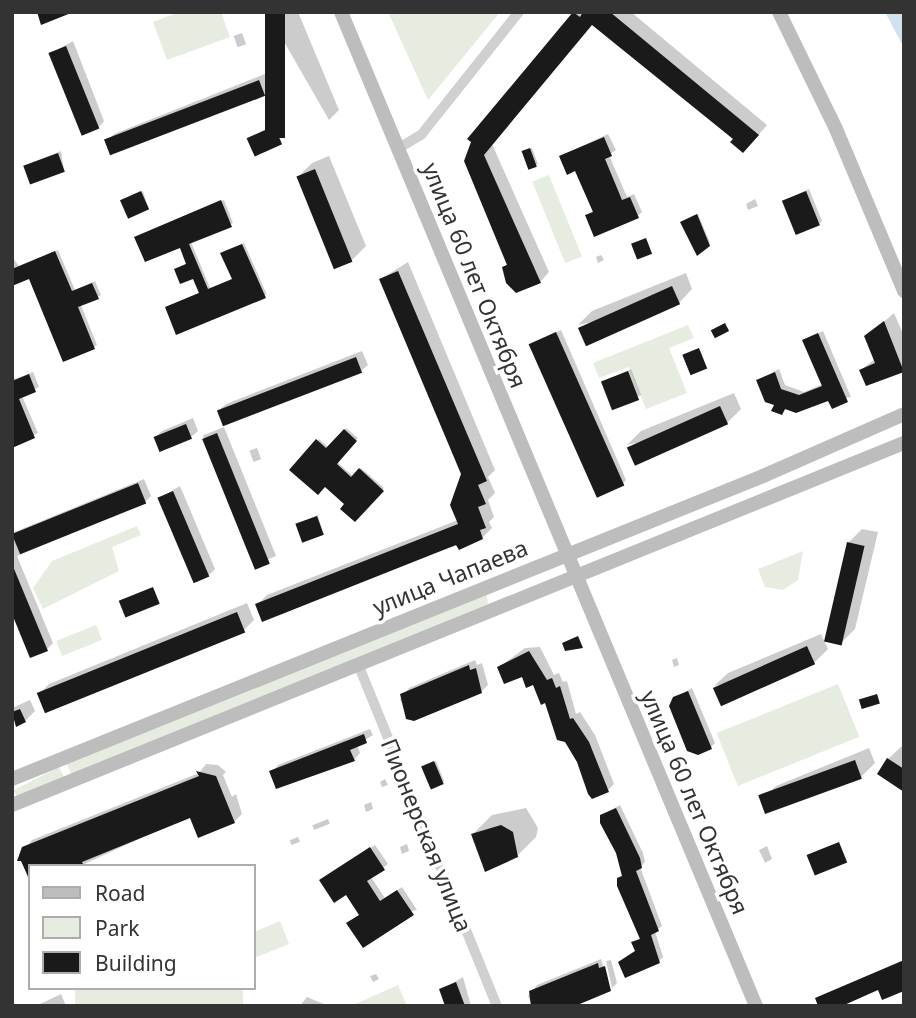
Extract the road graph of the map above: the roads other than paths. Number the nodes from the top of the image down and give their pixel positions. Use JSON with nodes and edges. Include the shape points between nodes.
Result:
{"nodes":[{"id":1,"x":341,"y":12,"type":"edge"},
{"id":2,"x":519,"y":12,"type":"edge"},
{"id":3,"x":779,"y":12,"type":"edge"},
{"id":4,"x":399,"y":148,"type":"junction"},
{"id":5,"x":904,"y":291,"type":"edge"},
{"id":6,"x":904,"y":414,"type":"edge"},
{"id":7,"x":904,"y":443,"type":"edge"},
{"id":8,"x":763,"y":476,"type":"junction"},
{"id":9,"x":771,"y":497,"type":"junction"},
{"id":10,"x":566,"y":555,"type":"junction"},
{"id":11,"x":576,"y":578,"type":"junction"},
{"id":12,"x":484,"y":588,"type":"junction"},
{"id":13,"x":493,"y":611,"type":"junction"},
{"id":14,"x":358,"y":664,"type":"junction"},
{"id":15,"x":12,"y":779,"type":"edge"},
{"id":16,"x":12,"y":805,"type":"edge"},
{"id":17,"x":496,"y":1006,"type":"edge"},
{"id":18,"x":756,"y":1006,"type":"edge"}],
"edges":[{"from":1,"to":4,"type":"main road","name":"улица 60 лет Октября"},
{"from":2,"to":4,"type":"street","via":[[421,135]]},
{"from":3,"to":5,"type":"main road","via":[[831,119]]},
{"from":4,"to":10,"type":"main road","name":"улица 60 лет Октября"},
{"from":6,"to":8,"type":"main road","name":"улица Чапаева"},
{"from":7,"to":9,"type":"main road","name":"улица Чапаева"},
{"from":8,"to":9,"type":"main road"},
{"from":8,"to":10,"type":"main road","name":"улица Чапаева"},
{"from":9,"to":11,"type":"main road","name":"улица Чапаева"},
{"from":10,"to":11,"type":"main road","name":"улица 60 лет Октября"},
{"from":10,"to":12,"type":"main road","name":"улица Чапаева"},
{"from":11,"to":13,"type":"main road","name":"улица Чапаева"},
{"from":11,"to":18,"type":"main road","name":"улица 60 лет Октября"},
{"from":12,"to":13,"type":"main road","via":[[499,595],[500,604]]},
{"from":12,"to":15,"type":"main road","name":"улица Чапаева"},
{"from":13,"to":14,"type":"main road","name":"улица Чапаева"},
{"from":14,"to":16,"type":"main road","name":"улица Чапаева"},
{"from":14,"to":17,"type":"street","name":"Пионерская улица"}]}
